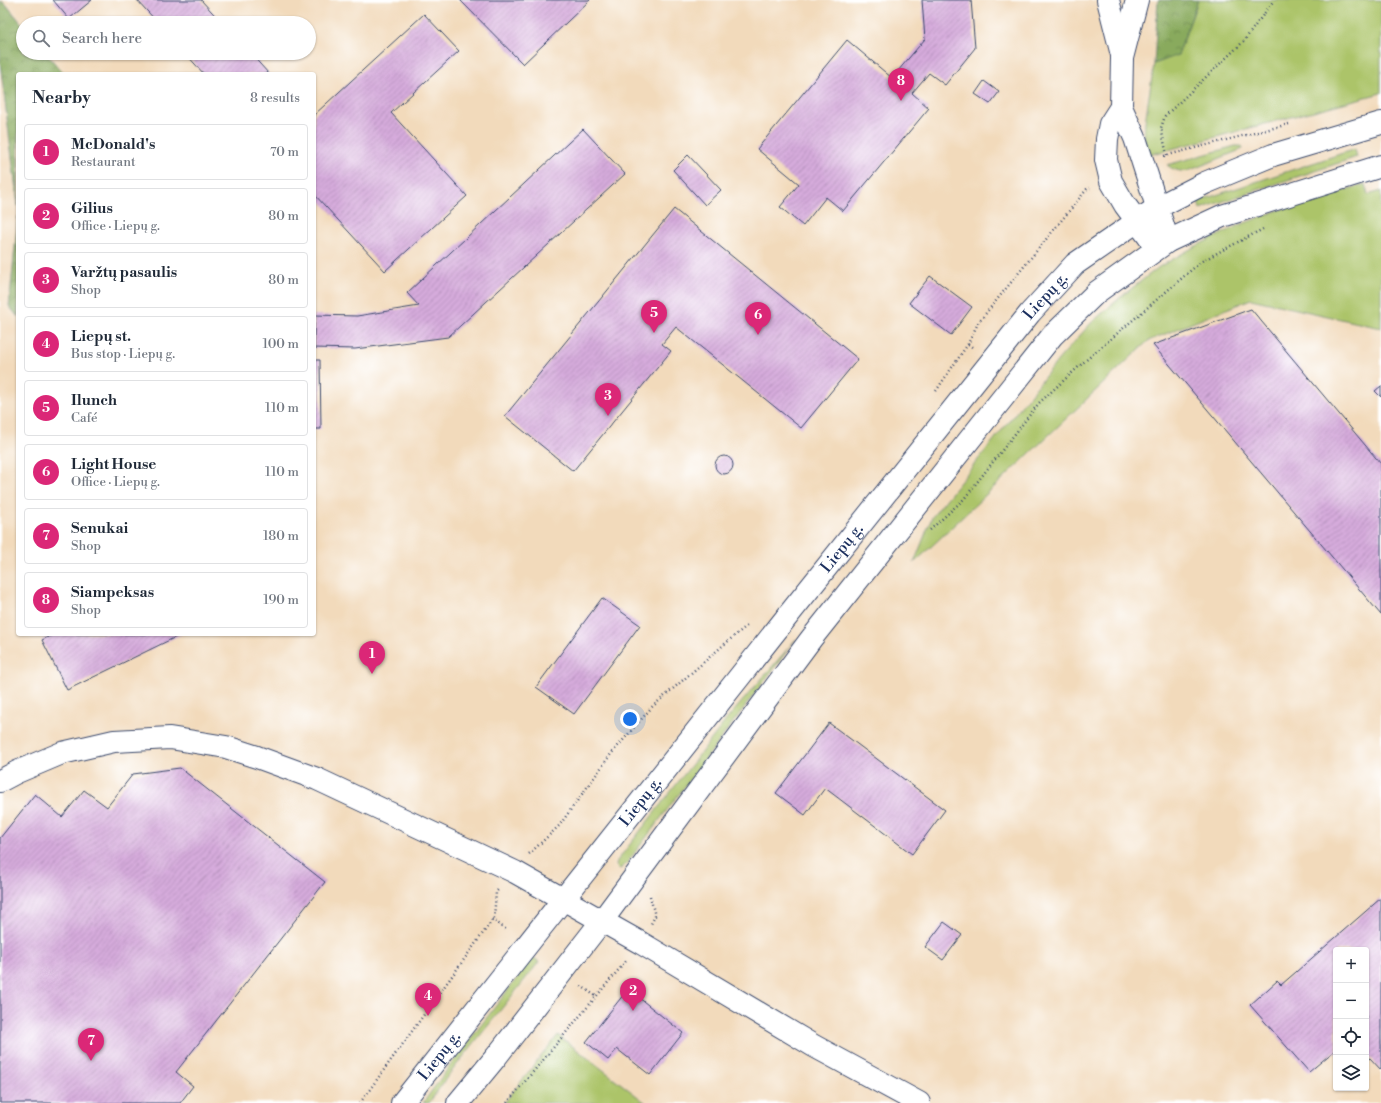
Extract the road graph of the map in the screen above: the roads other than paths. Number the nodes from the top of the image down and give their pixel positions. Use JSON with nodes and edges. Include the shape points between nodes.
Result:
{"nodes":[{"id":1,"x":1108,"y":0,"type":"edge"},
{"id":2,"x":1138,"y":0,"type":"edge"},
{"id":3,"x":1122,"y":58,"type":"junction"},
{"id":4,"x":1121,"y":107,"type":"junction"},
{"id":5,"x":1381,"y":123,"type":"edge"},
{"id":6,"x":1371,"y":169,"type":"edge"},
{"id":7,"x":1158,"y":207,"type":"junction"},
{"id":8,"x":1136,"y":222,"type":"junction"},
{"id":9,"x":1163,"y":245,"type":"junction"},
{"id":10,"x":0,"y":781,"type":"edge"},
{"id":11,"x":564,"y":900,"type":"junction"},
{"id":12,"x":601,"y":922,"type":"junction"},
{"id":13,"x":402,"y":1103,"type":"edge"},
{"id":14,"x":458,"y":1103,"type":"edge"},
{"id":15,"x":919,"y":1103,"type":"edge"}],
"edges":[{"from":1,"to":3,"type":"main road"},
{"from":2,"to":3,"type":"main road"},
{"from":3,"to":4,"type":"main road"},
{"from":4,"to":7,"type":"main road","via":[[1135,138]]},
{"from":4,"to":8,"type":"main road","via":[[1110,124],[1106,160],[1111,181]]},
{"from":5,"to":7,"type":"main road","name":"Liepų g.","via":[[1266,158],[1205,183]]},
{"from":6,"to":9,"type":"main road","name":"Liepų g.","via":[[1222,216]]},
{"from":7,"to":8,"type":"main road","name":"Liepų g."},
{"from":7,"to":9,"type":"main road"},
{"from":8,"to":9,"type":"main road"},
{"from":8,"to":11,"type":"main road","name":"Liepų g.","via":[[1075,264],[1030,313]]},
{"from":9,"to":12,"type":"main road","name":"Liepų g.","via":[[1097,292],[1052,336],[811,639]]},
{"from":10,"to":11,"type":"main road","via":[[62,753],[114,741],[170,738],[226,747],[317,779],[515,872]]},
{"from":11,"to":12,"type":"main road"},
{"from":11,"to":13,"type":"main road","name":"Liepų g."},
{"from":12,"to":14,"type":"main road","name":"Liepų g."},
{"from":12,"to":15,"type":"main road","via":[[814,1046]]}]}
